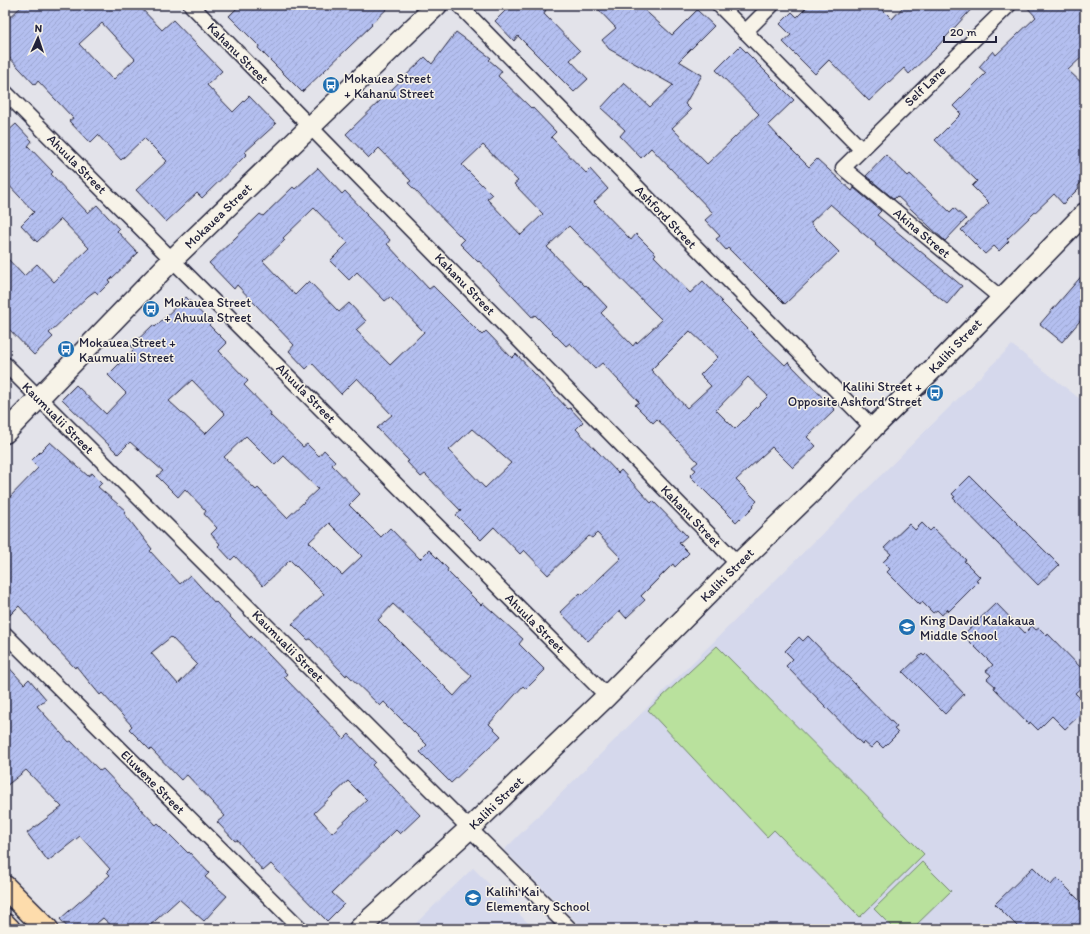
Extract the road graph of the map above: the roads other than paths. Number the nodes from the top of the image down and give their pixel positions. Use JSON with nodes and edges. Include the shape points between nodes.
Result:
{"nodes":[{"id":1,"x":191,"y":5,"type":"edge"},
{"id":2,"x":437,"y":5,"type":"edge"},
{"id":3,"x":458,"y":5,"type":"edge"},
{"id":4,"x":719,"y":5,"type":"edge"},
{"id":5,"x":772,"y":5,"type":"edge"},
{"id":6,"x":1009,"y":5,"type":"edge"},
{"id":7,"x":745,"y":32,"type":"junction"},
{"id":8,"x":5,"y":92,"type":"edge"},
{"id":9,"x":311,"y":127,"type":"junction"},
{"id":10,"x":861,"y":149,"type":"junction"},
{"id":11,"x":843,"y":168,"type":"joint"},
{"id":12,"x":1085,"y":212,"type":"edge"},
{"id":13,"x":173,"y":259,"type":"junction"},
{"id":14,"x":1001,"y":298,"type":"junction"},
{"id":15,"x":5,"y":364,"type":"edge"},
{"id":16,"x":39,"y":398,"type":"junction"},
{"id":17,"x":873,"y":428,"type":"junction"},
{"id":18,"x":5,"y":434,"type":"edge"},
{"id":19,"x":738,"y":564,"type":"junction"},
{"id":20,"x":5,"y":634,"type":"edge"},
{"id":21,"x":607,"y":696,"type":"junction"},
{"id":22,"x":470,"y":828,"type":"junction"},
{"id":23,"x":5,"y":887,"type":"edge"},
{"id":24,"x":5,"y":925,"type":"edge"},
{"id":25,"x":9,"y":929,"type":"edge"},
{"id":26,"x":47,"y":929,"type":"edge"},
{"id":27,"x":301,"y":929,"type":"edge"},
{"id":28,"x":359,"y":929,"type":"edge"},
{"id":29,"x":570,"y":929,"type":"edge"}],
"edges":[{"from":1,"to":9,"type":"street","name":"Kahanu Street"},
{"from":2,"to":9,"type":"main road","name":"Mokauea Street"},
{"from":3,"to":17,"type":"street","name":"Ashford Street"},
{"from":4,"to":7,"type":"street"},
{"from":5,"to":7,"type":"street"},
{"from":6,"to":10,"type":"street","name":"Self Lane"},
{"from":7,"to":10,"type":"street"},
{"from":8,"to":13,"type":"street","name":"Ahuula Street"},
{"from":9,"to":13,"type":"main road","name":"Mokauea Street"},
{"from":9,"to":19,"type":"street","name":"Kahanu Street"},
{"from":10,"to":11,"type":"street","name":"Self Lane"},
{"from":11,"to":14,"type":"street","name":"Akina Street"},
{"from":12,"to":14,"type":"main road","name":"Kalihi Street"},
{"from":13,"to":16,"type":"main road","name":"Mokauea Street"},
{"from":13,"to":21,"type":"street","name":"Ahuula Street"},
{"from":14,"to":17,"type":"main road","name":"Kalihi Street"},
{"from":15,"to":16,"type":"street","name":"Kaumualii Street"},
{"from":16,"to":18,"type":"main road","name":"Mokauea Street"},
{"from":16,"to":22,"type":"street","name":"Kaumualii Street"},
{"from":17,"to":19,"type":"main road","name":"Kalihi Street"},
{"from":19,"to":21,"type":"main road","name":"Kalihi Street"},
{"from":20,"to":27,"type":"street","name":"Eluwene Street"},
{"from":21,"to":22,"type":"main road","name":"Kalihi Street"},
{"from":22,"to":28,"type":"main road","name":"Kalihi Street"},
{"from":22,"to":29,"type":"street","name":"Kaumualii Street"},
{"from":23,"to":26,"type":"main road"},
{"from":24,"to":25,"type":"main road"}]}
